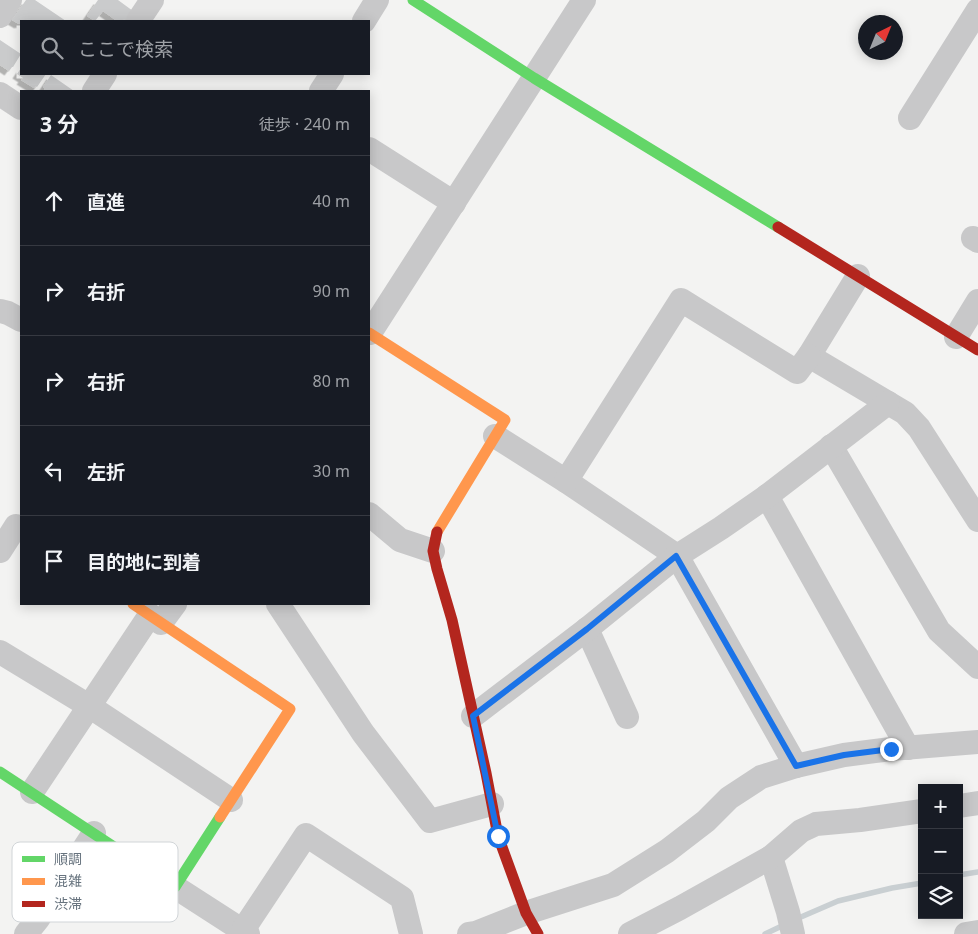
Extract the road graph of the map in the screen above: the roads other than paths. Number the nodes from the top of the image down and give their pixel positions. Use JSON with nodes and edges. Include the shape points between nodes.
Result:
{"nodes":[{"id":1,"x":10,"y":0,"type":"edge"},
{"id":2,"x":152,"y":0,"type":"edge"},
{"id":3,"x":377,"y":0,"type":"edge"},
{"id":4,"x":413,"y":0,"type":"edge"},
{"id":5,"x":584,"y":0,"type":"edge"},
{"id":6,"x":440,"y":7,"type":"edge"},
{"id":7,"x":978,"y":10,"type":"edge"},
{"id":8,"x":0,"y":16,"type":"edge"},
{"id":9,"x":139,"y":20,"type":"edge"},
{"id":10,"x":365,"y":20,"type":"edge"},
{"id":11,"x":104,"y":75,"type":"edge"},
{"id":12,"x":331,"y":75,"type":"edge"},
{"id":13,"x":534,"y":78,"type":"junction"},
{"id":14,"x":95,"y":90,"type":"edge"},
{"id":15,"x":322,"y":90,"type":"edge"},
{"id":16,"x":0,"y":94,"type":"edge"},
{"id":17,"x":20,"y":107,"type":"edge"},
{"id":18,"x":910,"y":118,"type":"dead end"},
{"id":19,"x":370,"y":150,"type":"edge"},
{"id":20,"x":454,"y":203,"type":"junction"},
{"id":21,"x":858,"y":276,"type":"junction"},
{"id":22,"x":978,"y":301,"type":"edge"},
{"id":23,"x":0,"y":312,"type":"edge"},
{"id":24,"x":20,"y":319,"type":"edge"},
{"id":25,"x":370,"y":331,"type":"edge"},
{"id":26,"x":370,"y":334,"type":"edge"},
{"id":27,"x":956,"y":337,"type":"junction"},
{"id":28,"x":978,"y":350,"type":"edge"},
{"id":29,"x":809,"y":356,"type":"junction"},
{"id":30,"x":888,"y":403,"type":"junction"},
{"id":31,"x":495,"y":436,"type":"junction"},
{"id":32,"x":831,"y":446,"type":"junction"},
{"id":33,"x":566,"y":481,"type":"junction"},
{"id":34,"x":767,"y":496,"type":"junction"},
{"id":35,"x":370,"y":515,"type":"edge"},
{"id":36,"x":978,"y":520,"type":"edge"},
{"id":37,"x":12,"y":524,"type":"edge"},
{"id":38,"x":0,"y":551,"type":"edge"},
{"id":39,"x":433,"y":551,"type":"junction"},
{"id":40,"x":676,"y":556,"type":"junction"},
{"id":41,"x":279,"y":605,"type":"edge"},
{"id":42,"x":155,"y":611,"type":"edge"},
{"id":43,"x":587,"y":629,"type":"junction"},
{"id":44,"x":0,"y":652,"type":"edge"},
{"id":45,"x":978,"y":667,"type":"edge"},
{"id":46,"x":89,"y":706,"type":"junction"},
{"id":47,"x":473,"y":716,"type":"junction"},
{"id":48,"x":627,"y":717,"type":"dead end"},
{"id":49,"x":978,"y":742,"type":"edge"},
{"id":50,"x":908,"y":748,"type":"junction"},
{"id":51,"x":796,"y":766,"type":"junction"},
{"id":52,"x":0,"y":772,"type":"edge"},
{"id":53,"x":32,"y":792,"type":"junction"},
{"id":54,"x":231,"y":800,"type":"junction"},
{"id":55,"x":978,"y":803,"type":"edge"},
{"id":56,"x":492,"y":804,"type":"junction"},
{"id":57,"x":963,"y":805,"type":"edge"},
{"id":58,"x":918,"y":812,"type":"edge"},
{"id":59,"x":94,"y":833,"type":"junction"},
{"id":60,"x":88,"y":842,"type":"edge"},
{"id":61,"x":108,"y":842,"type":"edge"},
{"id":62,"x":771,"y":857,"type":"junction"},
{"id":63,"x":178,"y":884,"type":"edge"},
{"id":64,"x":178,"y":888,"type":"edge"},
{"id":65,"x":526,"y":913,"type":"junction"},
{"id":66,"x":36,"y":922,"type":"edge"},
{"id":67,"x":791,"y":925,"type":"edge"},
{"id":68,"x":245,"y":932,"type":"edge"},
{"id":69,"x":978,"y":932,"type":"edge"},
{"id":70,"x":26,"y":934,"type":"edge"},
{"id":71,"x":411,"y":934,"type":"edge"},
{"id":72,"x":469,"y":934,"type":"edge"},
{"id":73,"x":538,"y":934,"type":"edge"},
{"id":74,"x":630,"y":934,"type":"edge"},
{"id":75,"x":966,"y":934,"type":"edge"}],
"edges":[{"from":1,"to":8,"type":"street"},
{"from":2,"to":9,"type":"street"},
{"from":3,"to":10,"type":"street"},
{"from":4,"to":6,"type":"street"},
{"from":5,"to":13,"type":"street"},
{"from":6,"to":13,"type":"street"},
{"from":7,"to":18,"type":"street"},
{"from":11,"to":14,"type":"street"},
{"from":12,"to":15,"type":"street"},
{"from":13,"to":20,"type":"street"},
{"from":13,"to":21,"type":"street"},
{"from":16,"to":17,"type":"street"},
{"from":19,"to":20,"type":"street"},
{"from":20,"to":25,"type":"street"},
{"from":21,"to":27,"type":"street"},
{"from":21,"to":29,"type":"street"},
{"from":22,"to":27,"type":"street"},
{"from":23,"to":24,"type":"street"},
{"from":26,"to":31,"type":"street","via":[[505,420]]},
{"from":27,"to":28,"type":"street"},
{"from":29,"to":30,"type":"street"},
{"from":29,"to":33,"type":"street","via":[[797,372],[682,300]]},
{"from":30,"to":32,"type":"street"},
{"from":30,"to":36,"type":"street","via":[[905,413],[919,428]]},
{"from":31,"to":33,"type":"street"},
{"from":31,"to":39,"type":"street","via":[[437,530]]},
{"from":32,"to":34,"type":"street"},
{"from":32,"to":45,"type":"street","via":[[939,631]]},
{"from":33,"to":40,"type":"street"},
{"from":34,"to":40,"type":"street"},
{"from":34,"to":50,"type":"street"},
{"from":35,"to":39,"type":"street","via":[[400,540]]},
{"from":37,"to":38,"type":"street"},
{"from":39,"to":47,"type":"street"},
{"from":40,"to":43,"type":"street"},
{"from":40,"to":51,"type":"street"},
{"from":41,"to":56,"type":"street","via":[[363,733],[430,820]]},
{"from":42,"to":46,"type":"street"},
{"from":42,"to":54,"type":"street","via":[[290,709]]},
{"from":43,"to":47,"type":"street"},
{"from":43,"to":48,"type":"street"},
{"from":44,"to":46,"type":"street"},
{"from":46,"to":53,"type":"street"},
{"from":46,"to":54,"type":"street"},
{"from":47,"to":56,"type":"street"},
{"from":49,"to":50,"type":"street"},
{"from":50,"to":51,"type":"street","via":[[844,755]]},
{"from":51,"to":65,"type":"street","via":[[761,776],[729,798],[667,852],[613,885]]},
{"from":52,"to":53,"type":"street"},
{"from":53,"to":59,"type":"street"},
{"from":54,"to":63,"type":"street"},
{"from":55,"to":57,"type":"street"},
{"from":56,"to":65,"type":"street","via":[[498,836]]},
{"from":58,"to":62,"type":"street","via":[[816,824],[801,831]]},
{"from":59,"to":60,"type":"street"},
{"from":59,"to":61,"type":"street"},
{"from":62,"to":67,"type":"street"},
{"from":62,"to":74,"type":"street"},
{"from":64,"to":68,"type":"street"},
{"from":65,"to":72,"type":"street"},
{"from":65,"to":73,"type":"street"},
{"from":66,"to":70,"type":"street"},
{"from":68,"to":71,"type":"street","via":[[306,835],[402,898]]},
{"from":69,"to":75,"type":"street"}]}
